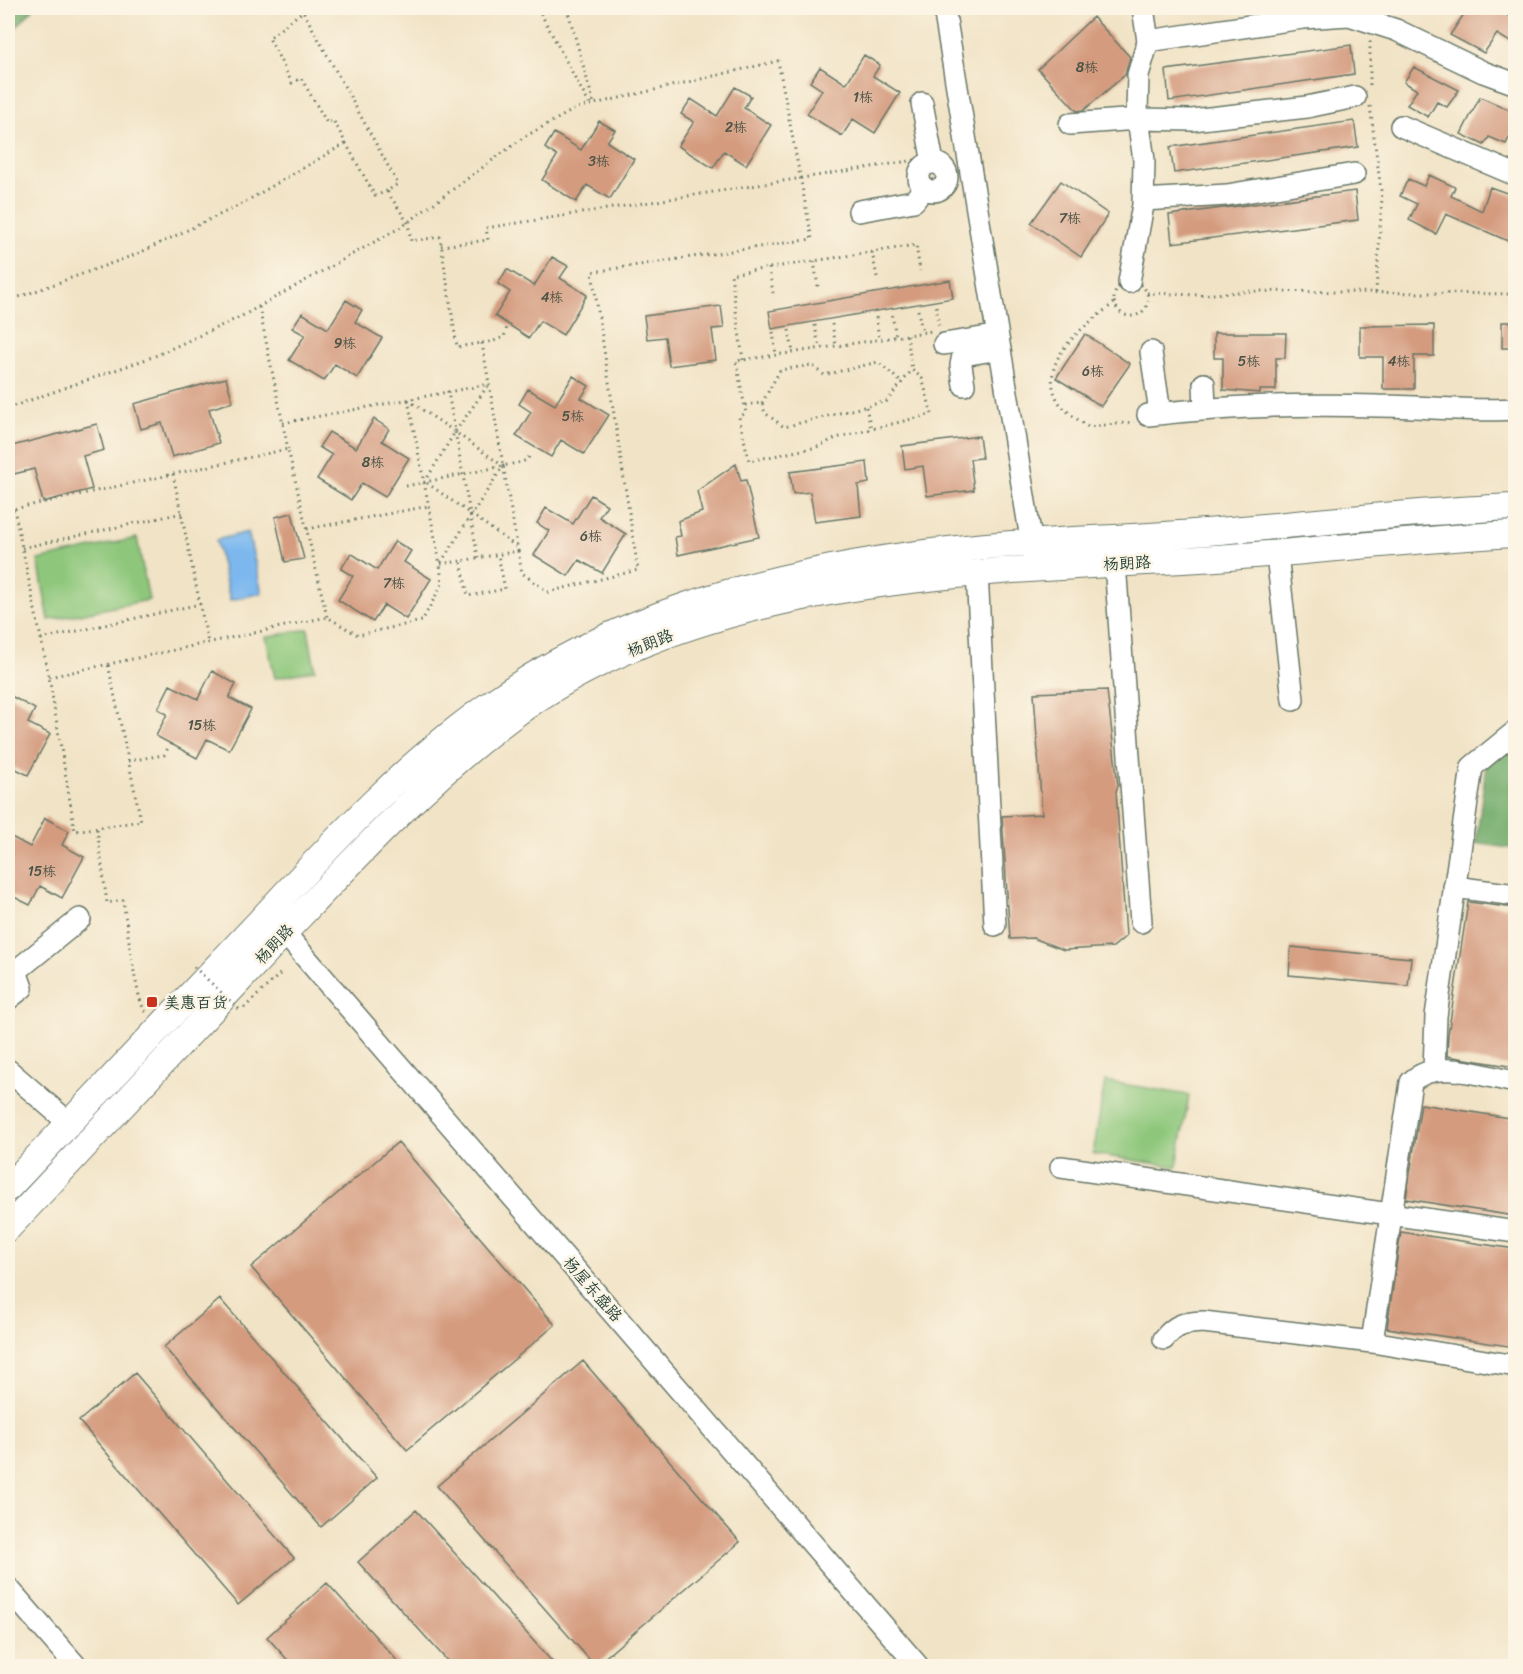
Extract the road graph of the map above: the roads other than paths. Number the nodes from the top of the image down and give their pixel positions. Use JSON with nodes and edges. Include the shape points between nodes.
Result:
{"nodes":[{"id":1,"x":944,"y":8,"type":"edge"},
{"id":2,"x":1143,"y":8,"type":"edge"},
{"id":3,"x":1148,"y":41,"type":"junction"},
{"id":4,"x":1515,"y":84,"type":"edge"},
{"id":5,"x":1364,"y":96,"type":"road end"},
{"id":6,"x":922,"y":103,"type":"dead end"},
{"id":7,"x":1138,"y":119,"type":"junction"},
{"id":8,"x":1070,"y":124,"type":"dead end"},
{"id":9,"x":1401,"y":126,"type":"dead end"},
{"id":10,"x":936,"y":167,"type":"junction"},
{"id":11,"x":970,"y":169,"type":"junction"},
{"id":12,"x":1353,"y":174,"type":"dead end"},
{"id":13,"x":1515,"y":175,"type":"edge"},
{"id":14,"x":1143,"y":200,"type":"junction"},
{"id":15,"x":859,"y":211,"type":"dead end"},
{"id":16,"x":1129,"y":282,"type":"dead end"},
{"id":17,"x":999,"y":342,"type":"junction"},
{"id":18,"x":944,"y":344,"type":"dead end"},
{"id":19,"x":1151,"y":352,"type":"dead end"},
{"id":20,"x":1204,"y":384,"type":"dead end"},
{"id":21,"x":964,"y":386,"type":"dead end"},
{"id":22,"x":1205,"y":409,"type":"junction"},
{"id":23,"x":1515,"y":409,"type":"edge"},
{"id":24,"x":1515,"y":507,"type":"edge"},
{"id":25,"x":1515,"y":534,"type":"edge"},
{"id":26,"x":1032,"y":543,"type":"junction"},
{"id":27,"x":1277,"y":554,"type":"junction"},
{"id":28,"x":1115,"y":563,"type":"junction"},
{"id":29,"x":1036,"y":568,"type":"junction"},
{"id":30,"x":977,"y":572,"type":"junction"},
{"id":31,"x":1293,"y":700,"type":"dead end"},
{"id":32,"x":1515,"y":732,"type":"edge"},
{"id":33,"x":1454,"y":887,"type":"junction"},
{"id":34,"x":1515,"y":895,"type":"edge"},
{"id":35,"x":267,"y":913,"type":"junction"},
{"id":36,"x":80,"y":919,"type":"dead end"},
{"id":37,"x":1141,"y":922,"type":"dead end"},
{"id":38,"x":995,"y":925,"type":"dead end"},
{"id":39,"x":285,"y":932,"type":"junction"},
{"id":40,"x":12,"y":964,"type":"edge"},
{"id":41,"x":8,"y":999,"type":"edge"},
{"id":42,"x":8,"y":1070,"type":"edge"},
{"id":43,"x":1434,"y":1070,"type":"junction"},
{"id":44,"x":1515,"y":1082,"type":"edge"},
{"id":45,"x":69,"y":1123,"type":"junction"},
{"id":46,"x":1061,"y":1167,"type":"dead end"},
{"id":47,"x":8,"y":1188,"type":"edge"},
{"id":48,"x":1389,"y":1214,"type":"junction"},
{"id":49,"x":8,"y":1228,"type":"edge"},
{"id":50,"x":1515,"y":1232,"type":"edge"},
{"id":51,"x":1164,"y":1339,"type":"dead end"},
{"id":52,"x":1372,"y":1342,"type":"junction"},
{"id":53,"x":1515,"y":1366,"type":"edge"},
{"id":54,"x":8,"y":1588,"type":"edge"},
{"id":55,"x":76,"y":1666,"type":"edge"},
{"id":56,"x":918,"y":1666,"type":"edge"}],
"edges":[{"from":1,"to":11,"type":"street"},
{"from":2,"to":3,"type":"street"},
{"from":3,"to":4,"type":"street","via":[[1348,15],[1396,30]]},
{"from":3,"to":7,"type":"street","via":[[1138,75]]},
{"from":5,"to":7,"type":"street","via":[[1307,107],[1192,120]]},
{"from":6,"to":10,"type":"street"},
{"from":7,"to":8,"type":"street"},
{"from":7,"to":14,"type":"street","via":[[1144,160]]},
{"from":9,"to":13,"type":"street"},
{"from":10,"to":11,"type":"street"},
{"from":10,"to":15,"type":"street","via":[[919,174],[924,188],[914,201]]},
{"from":11,"to":17,"type":"street"},
{"from":12,"to":14,"type":"street","via":[[1227,195]]},
{"from":14,"to":16,"type":"street"},
{"from":17,"to":18,"type":"street"},
{"from":17,"to":21,"type":"street","via":[[963,356]]},
{"from":17,"to":26,"type":"street"},
{"from":19,"to":22,"type":"street","via":[[1154,414]]},
{"from":20,"to":22,"type":"street"},
{"from":22,"to":23,"type":"street","via":[[1378,405]]},
{"from":24,"to":26,"type":"main road","name":"杨朗路"},
{"from":25,"to":27,"type":"main road","name":"杨朗路"},
{"from":26,"to":29,"type":"street"},
{"from":26,"to":35,"type":"main road","name":"杨朗路","via":[[944,551],[819,570],[684,608],[576,651],[495,700],[443,739],[374,801]]},
{"from":27,"to":28,"type":"main road","name":"杨朗路"},
{"from":27,"to":31,"type":"street"},
{"from":28,"to":29,"type":"main road","name":"杨朗路"},
{"from":28,"to":37,"type":"street"},
{"from":29,"to":30,"type":"main road","name":"杨朗路"},
{"from":30,"to":38,"type":"street"},
{"from":30,"to":39,"type":"main road","name":"杨朗路","via":[[828,593],[723,617],[628,651],[563,684],[515,714],[425,789]]},
{"from":32,"to":33,"type":"street","via":[[1472,767]]},
{"from":33,"to":34,"type":"street"},
{"from":33,"to":43,"type":"street","via":[[1436,1016]]},
{"from":35,"to":39,"type":"street","name":"杨屋东盛路"},
{"from":35,"to":45,"type":"main road","name":"杨朗路"},
{"from":36,"to":40,"type":"street"},
{"from":39,"to":49,"type":"main road","name":"杨朗路"},
{"from":39,"to":56,"type":"street","name":"杨屋东盛路"},
{"from":40,"to":41,"type":"street","via":[[22,988]]},
{"from":42,"to":45,"type":"street"},
{"from":43,"to":44,"type":"street"},
{"from":43,"to":48,"type":"street","via":[[1411,1082]]},
{"from":45,"to":47,"type":"main road","name":"杨朗路"},
{"from":46,"to":48,"type":"street"},
{"from":48,"to":50,"type":"street"},
{"from":48,"to":52,"type":"street"},
{"from":51,"to":52,"type":"street","via":[[1182,1323],[1203,1322]]},
{"from":52,"to":53,"type":"street"},
{"from":54,"to":55,"type":"street"}]}
